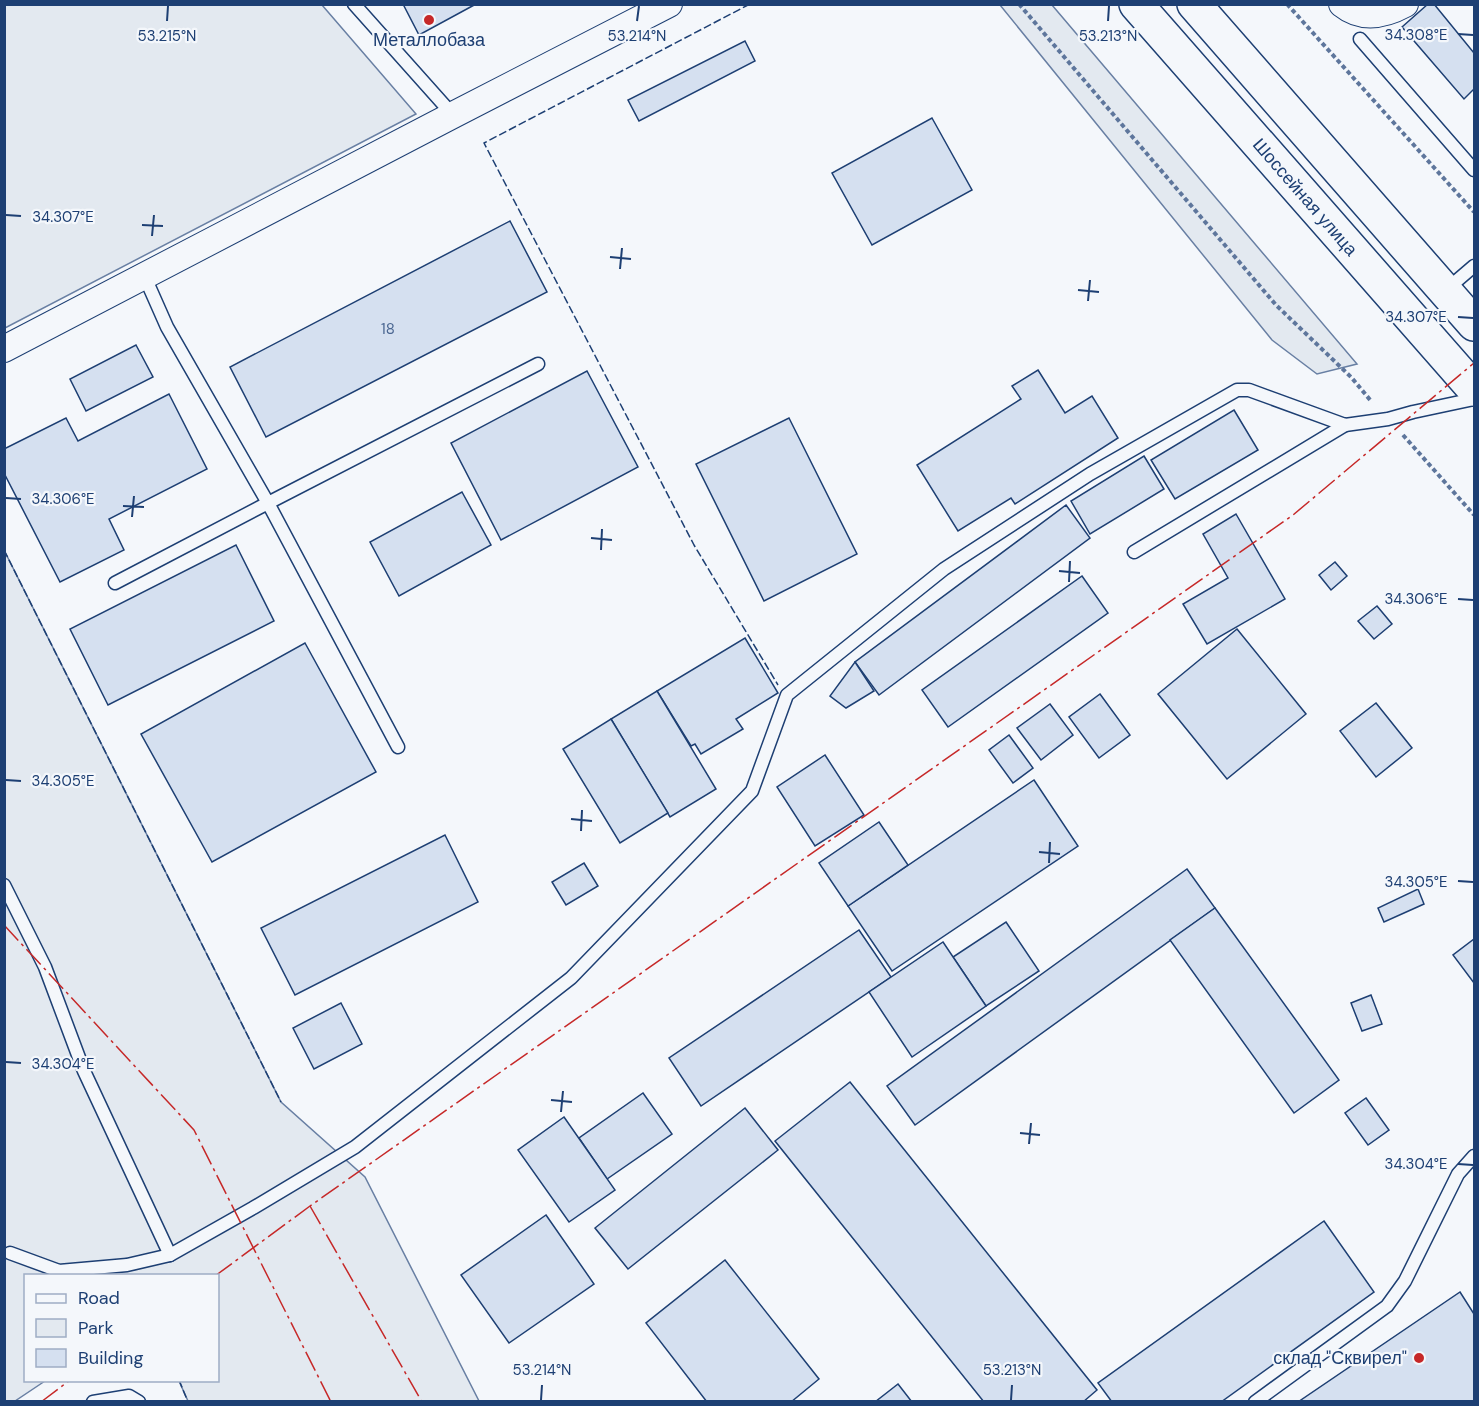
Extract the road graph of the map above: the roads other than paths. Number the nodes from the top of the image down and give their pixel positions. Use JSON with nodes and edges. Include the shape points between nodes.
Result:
{"nodes":[{"id":1,"x":354,"y":4,"type":"edge"},
{"id":2,"x":669,"y":4,"type":"edge"},
{"id":3,"x":1136,"y":4,"type":"edge"},
{"id":4,"x":1194,"y":4,"type":"edge"},
{"id":5,"x":1342,"y":4,"type":"edge"},
{"id":6,"x":1405,"y":4,"type":"edge"},
{"id":7,"x":1360,"y":39,"type":"dead end"},
{"id":8,"x":453,"y":116,"type":"junction"},
{"id":9,"x":1474,"y":170,"type":"edge"},
{"id":10,"x":1474,"y":266,"type":"edge"},
{"id":11,"x":144,"y":275,"type":"junction"},
{"id":12,"x":1445,"y":291,"type":"junction"},
{"id":13,"x":1474,"y":324,"type":"edge"},
{"id":14,"x":4,"y":349,"type":"edge"},
{"id":15,"x":538,"y":364,"type":"dead end"},
{"id":16,"x":1474,"y":388,"type":"edge"},
{"id":17,"x":1474,"y":399,"type":"edge"},
{"id":18,"x":1345,"y":426,"type":"junction"},
{"id":19,"x":268,"y":503,"type":"junction"},
{"id":20,"x":1134,"y":552,"type":"dead end"},
{"id":21,"x":115,"y":583,"type":"dead end"},
{"id":22,"x":398,"y":747,"type":"dead end"},
{"id":23,"x":4,"y":885,"type":"edge"},
{"id":24,"x":1474,"y":1156,"type":"edge"},
{"id":25,"x":10,"y":1253,"type":"dead end"},
{"id":26,"x":170,"y":1255,"type":"junction"},
{"id":27,"x":93,"y":1401,"type":"edge"},
{"id":28,"x":139,"y":1401,"type":"edge"},
{"id":29,"x":1255,"y":1401,"type":"edge"}],
"edges":[{"from":1,"to":8,"type":"lane"},
{"from":2,"to":8,"type":"street"},
{"from":3,"to":16,"type":"main road","name":"Шоссейная улица"},
{"from":4,"to":12,"type":"main road"},
{"from":5,"to":6,"type":"street","via":[[1351,11],[1369,15],[1391,12]]},
{"from":7,"to":9,"type":"lane"},
{"from":8,"to":11,"type":"street"},
{"from":10,"to":12,"type":"lane"},
{"from":11,"to":14,"type":"street"},
{"from":11,"to":19,"type":"lane","via":[[167,327]]},
{"from":12,"to":13,"type":"main road"},
{"from":15,"to":19,"type":"lane"},
{"from":17,"to":18,"type":"lane"},
{"from":18,"to":20,"type":"lane"},
{"from":18,"to":26,"type":"lane","via":[[1250,390],[1237,390],[1090,474],[944,569],[787,695],[752,791],[571,978],[355,1147]]},
{"from":19,"to":21,"type":"lane"},
{"from":19,"to":22,"type":"lane"},
{"from":23,"to":26,"type":"lane","via":[[45,967],[84,1071]]},
{"from":24,"to":29,"type":"lane","via":[[1458,1174],[1405,1281],[1387,1306]]},
{"from":25,"to":26,"type":"lane","via":[[59,1272],[127,1266]]},
{"from":27,"to":28,"type":"lane","via":[[129,1396]]}]}
